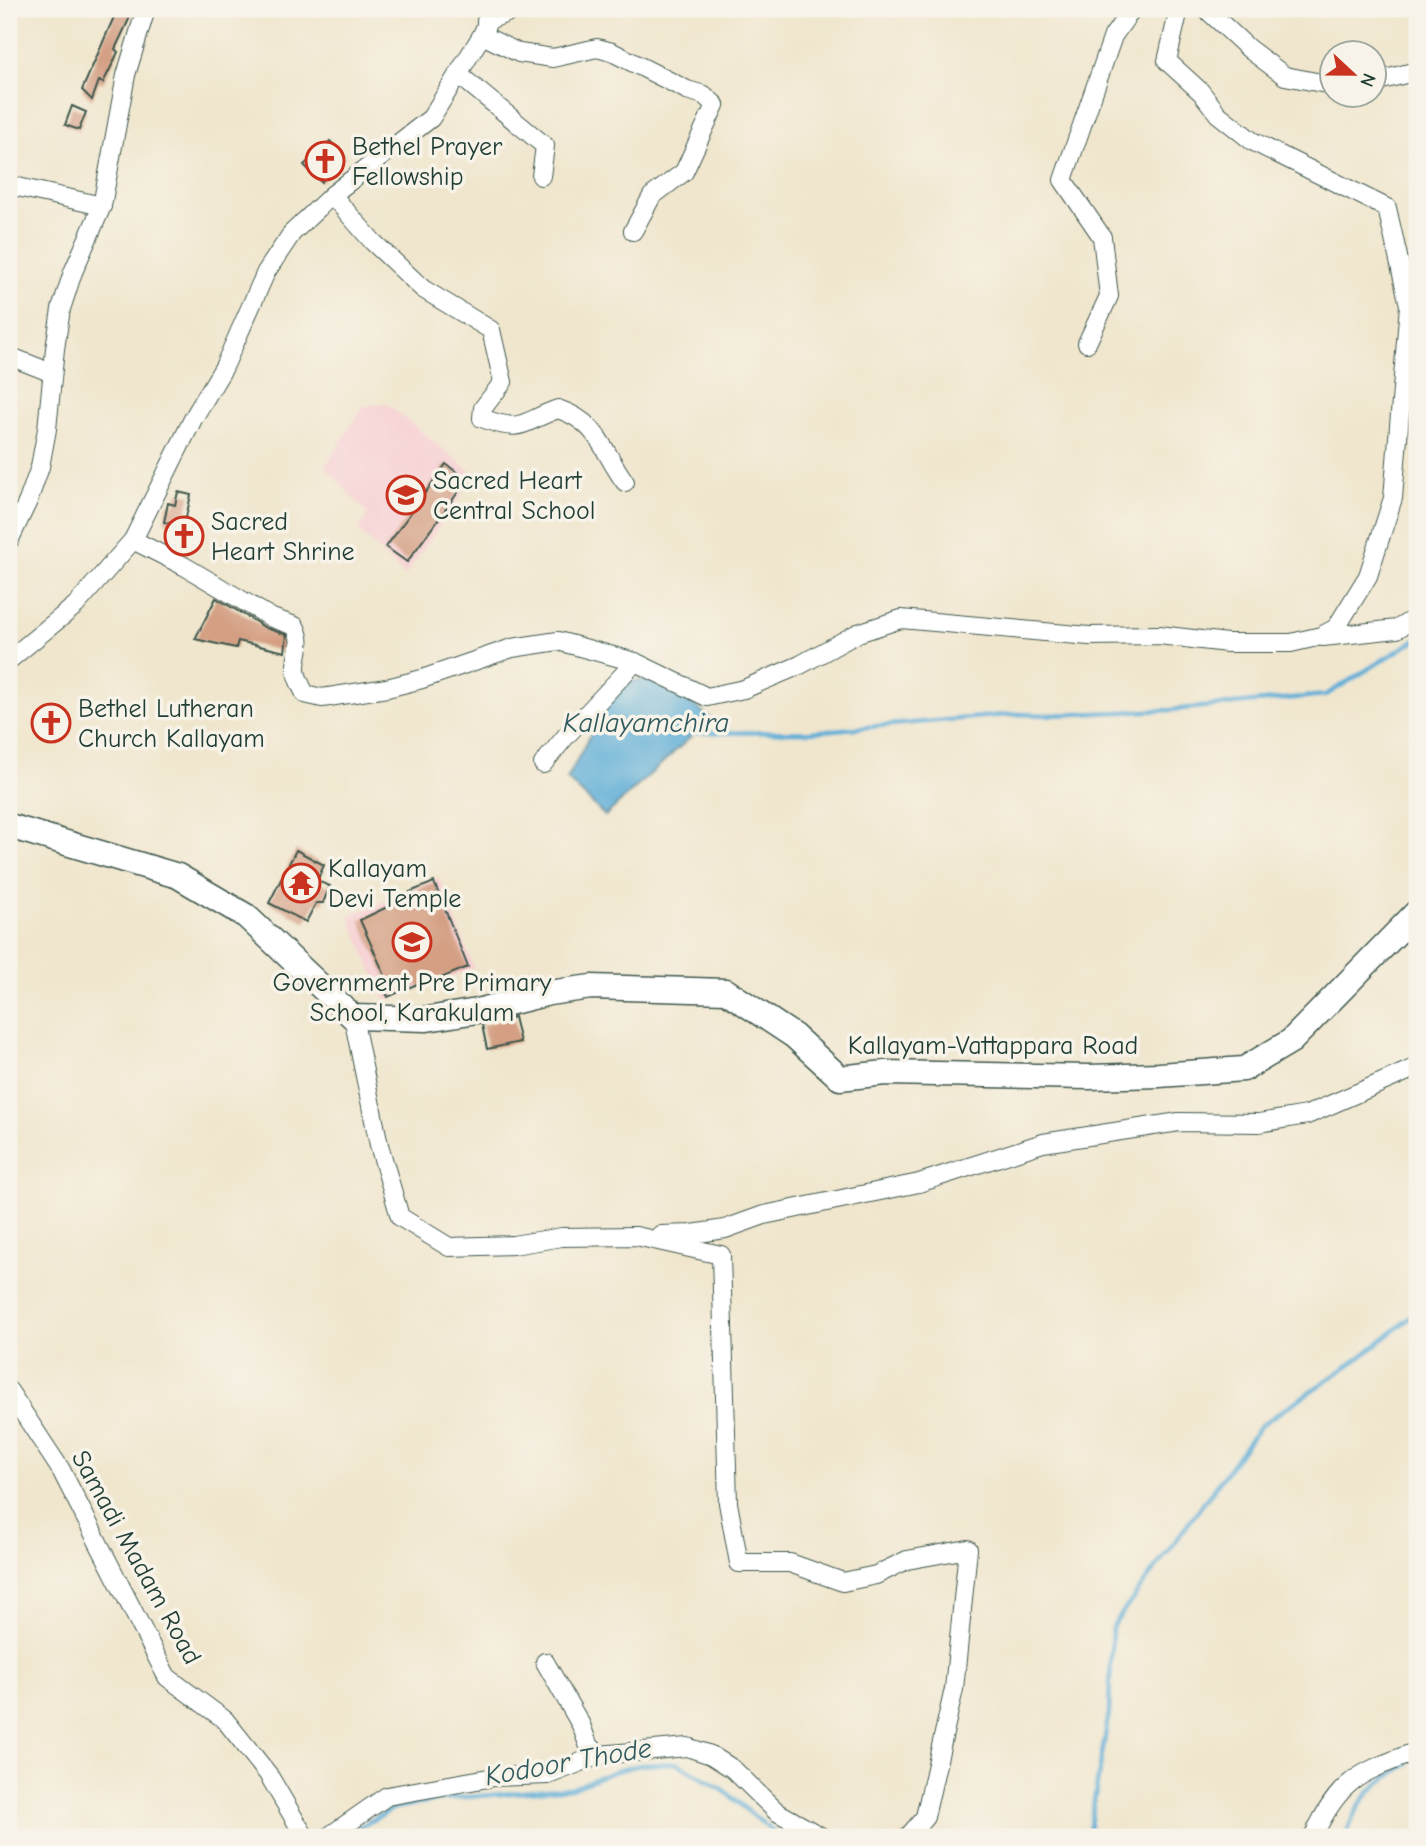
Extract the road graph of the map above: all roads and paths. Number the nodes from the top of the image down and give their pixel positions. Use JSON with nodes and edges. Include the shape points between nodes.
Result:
{"nodes":[{"id":1,"x":146,"y":9,"type":"edge"},
{"id":2,"x":517,"y":9,"type":"edge"},
{"id":3,"x":1132,"y":9,"type":"edge"},
{"id":4,"x":1179,"y":9,"type":"edge"},
{"id":5,"x":1206,"y":9,"type":"edge"},
{"id":6,"x":487,"y":19,"type":"edge"},
{"id":7,"x":1417,"y":71,"type":"edge"},
{"id":8,"x":458,"y":74,"type":"junction"},
{"id":9,"x":1388,"y":78,"type":"edge"},
{"id":10,"x":1318,"y":82,"type":"edge"},
{"id":11,"x":541,"y":176,"type":"dead end"},
{"id":12,"x":9,"y":185,"type":"edge"},
{"id":13,"x":332,"y":195,"type":"junction"},
{"id":14,"x":102,"y":206,"type":"junction"},
{"id":15,"x":633,"y":231,"type":"dead end"},
{"id":16,"x":1087,"y":343,"type":"dead end"},
{"id":17,"x":9,"y":356,"type":"edge"},
{"id":18,"x":52,"y":373,"type":"junction"},
{"id":19,"x":625,"y":482,"type":"dead end"},
{"id":20,"x":133,"y":540,"type":"junction"},
{"id":21,"x":9,"y":541,"type":"edge"},
{"id":22,"x":1417,"y":617,"type":"edge"},
{"id":23,"x":1321,"y":636,"type":"junction"},
{"id":24,"x":9,"y":660,"type":"edge"},
{"id":25,"x":635,"y":663,"type":"junction"},
{"id":26,"x":543,"y":764,"type":"dead end"},
{"id":27,"x":9,"y":826,"type":"edge"},
{"id":28,"x":1417,"y":912,"type":"edge"},
{"id":29,"x":353,"y":1017,"type":"junction"},
{"id":30,"x":1417,"y":1067,"type":"edge"},
{"id":31,"x":636,"y":1236,"type":"junction"},
{"id":32,"x":9,"y":1391,"type":"edge"},
{"id":33,"x":545,"y":1662,"type":"dead end"},
{"id":34,"x":1417,"y":1751,"type":"edge"},
{"id":35,"x":599,"y":1755,"type":"junction"},
{"id":36,"x":305,"y":1837,"type":"edge"},
{"id":37,"x":328,"y":1837,"type":"edge"},
{"id":38,"x":822,"y":1837,"type":"edge"},
{"id":39,"x":908,"y":1837,"type":"edge"},
{"id":40,"x":1313,"y":1837,"type":"edge"}],
"edges":[{"from":1,"to":14,"type":"street","via":[[126,75]]},
{"from":2,"to":6,"type":"street"},
{"from":3,"to":16,"type":"street","via":[[1113,36],[1063,180],[1102,237],[1110,296]]},
{"from":4,"to":23,"type":"street","via":[[1167,61],[1218,114],[1252,141],[1387,208],[1409,305],[1393,490],[1368,576],[1336,628]]},
{"from":5,"to":10,"type":"street","via":[[1285,76]]},
{"from":6,"to":8,"type":"street"},
{"from":6,"to":15,"type":"street","via":[[519,53],[553,58],[597,48],[715,104],[684,172],[652,197]]},
{"from":7,"to":9,"type":"street"},
{"from":8,"to":11,"type":"street","via":[[545,146]]},
{"from":8,"to":13,"type":"street","via":[[431,118]]},
{"from":12,"to":14,"type":"street"},
{"from":13,"to":19,"type":"street","via":[[422,289],[491,330],[503,382],[483,408],[482,418],[518,427],[558,409],[573,414],[600,438]]},
{"from":13,"to":20,"type":"street","via":[[292,233],[266,272],[224,367],[194,416]]},
{"from":14,"to":18,"type":"street","via":[[61,309]]},
{"from":17,"to":18,"type":"street"},
{"from":18,"to":21,"type":"street","via":[[40,467]]},
{"from":20,"to":24,"type":"street","via":[[76,605]]},
{"from":20,"to":25,"type":"street","via":[[272,618],[295,626],[301,638],[295,668],[305,694],[323,698],[387,688],[512,648],[558,641]]},
{"from":22,"to":23,"type":"street","via":[[1398,629]]},
{"from":23,"to":25,"type":"street","via":[[1292,643],[1227,643],[901,619],[858,633],[744,689],[707,697]]},
{"from":25,"to":26,"type":"street"},
{"from":27,"to":29,"type":"street","via":[[178,877],[246,916]]},
{"from":28,"to":29,"type":"street","name":"Kallayam-Vattappara Road","via":[[1291,1041],[1250,1067],[1234,1070],[1089,1077],[884,1073],[840,1078],[793,1036],[734,995],[693,989],[591,987],[427,1019]]},
{"from":29,"to":31,"type":"street","via":[[379,1145],[400,1217],[449,1247]]},
{"from":30,"to":31,"type":"street","via":[[1307,1115],[1259,1124],[1179,1122],[1043,1143],[919,1183],[764,1215],[725,1229]]},
{"from":31,"to":39,"type":"street","via":[[722,1255],[728,1503],[739,1563],[790,1563],[843,1582],[876,1575],[907,1560],[968,1549],[954,1689],[925,1817]]},
{"from":32,"to":36,"type":"street","name":"Samadi Madam Road","via":[[61,1470],[167,1677],[225,1720],[268,1774]]},
{"from":33,"to":35,"type":"street","via":[[587,1744]]},
{"from":34,"to":40,"type":"street","via":[[1364,1772],[1344,1788],[1325,1811]]},
{"from":35,"to":37,"type":"street","via":[[548,1775],[494,1777],[387,1796]]},
{"from":35,"to":38,"type":"street","via":[[687,1747],[711,1755],[733,1769],[777,1812]]}]}
